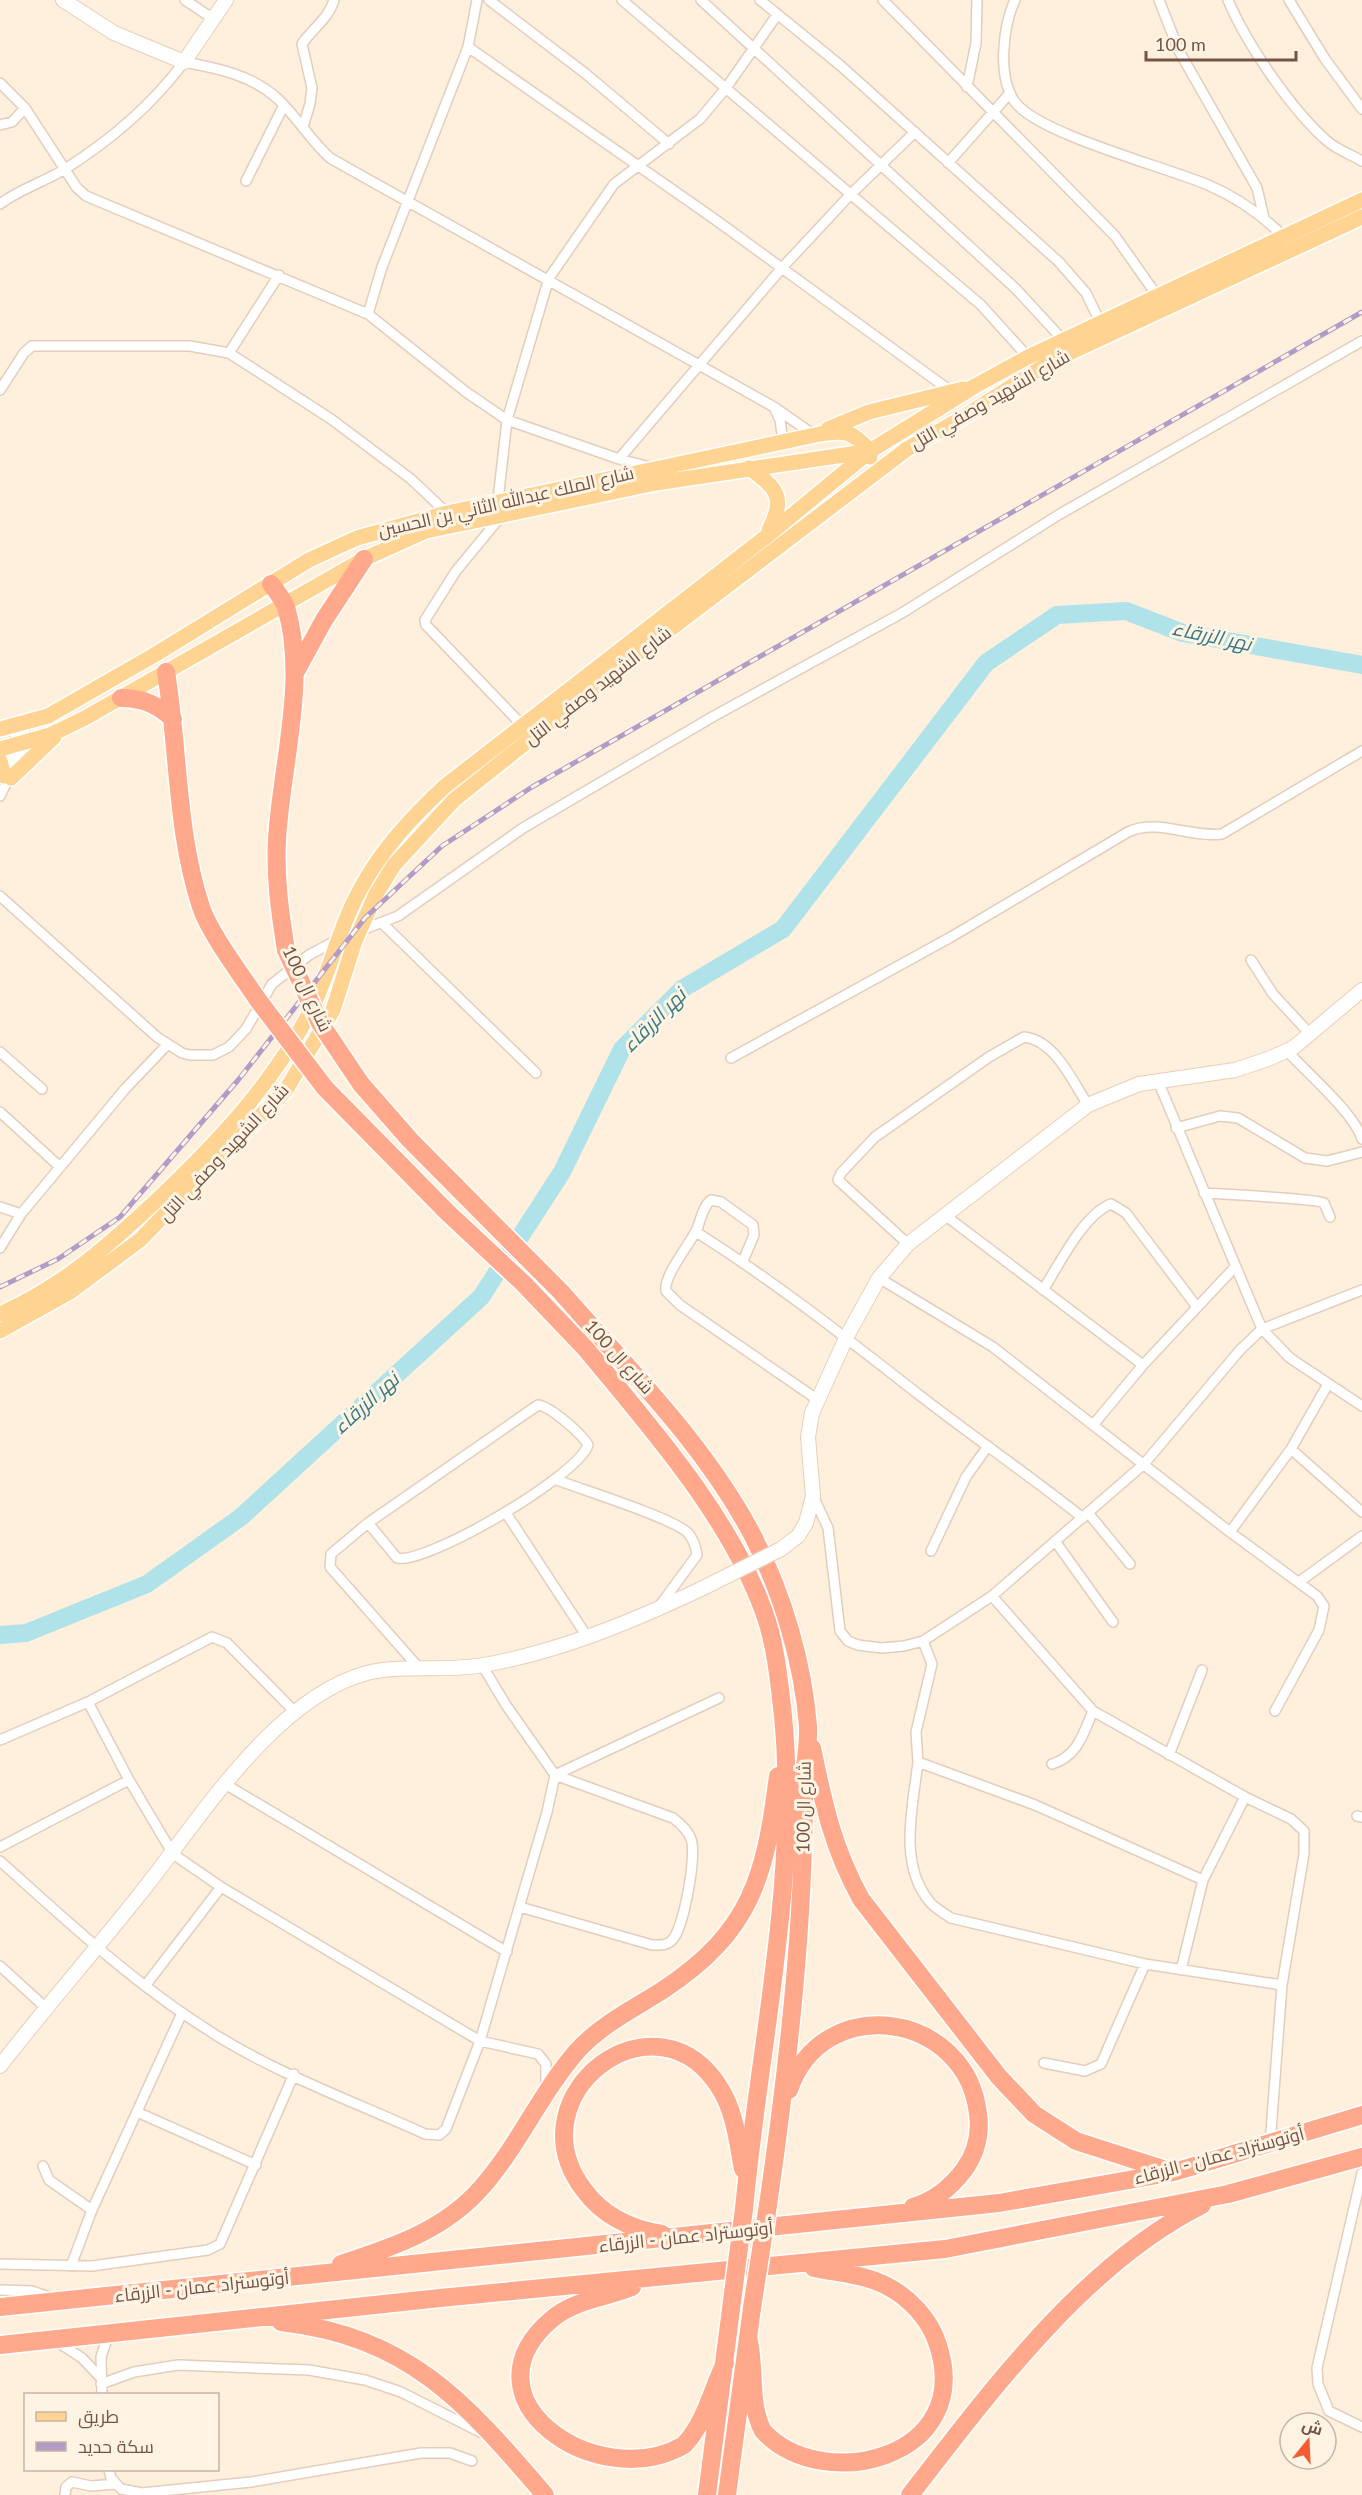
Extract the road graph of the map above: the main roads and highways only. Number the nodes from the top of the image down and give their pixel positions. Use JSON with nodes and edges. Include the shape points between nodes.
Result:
{"nodes":[{"id":1,"x":1362,"y":200,"type":"edge"},
{"id":2,"x":1362,"y":217,"type":"edge"},
{"id":3,"x":975,"y":386,"type":"junction"},
{"id":4,"x":817,"y":435,"type":"junction"},
{"id":5,"x":907,"y":449,"type":"junction"},
{"id":6,"x":870,"y":451,"type":"junction"},
{"id":7,"x":749,"y":468,"type":"junction"},
{"id":8,"x":868,"y":478,"type":"junction"},
{"id":9,"x":501,"y":506,"type":"junction"},
{"id":10,"x":767,"y":536,"type":"junction"},
{"id":11,"x":364,"y":559,"type":"junction"},
{"id":12,"x":271,"y":584,"type":"junction"},
{"id":13,"x":285,"y":604,"type":"junction"},
{"id":14,"x":156,"y":654,"type":"junction"},
{"id":15,"x":166,"y":672,"type":"junction"},
{"id":16,"x":294,"y":675,"type":"junction"},
{"id":17,"x":121,"y":698,"type":"junction"},
{"id":18,"x":173,"y":719,"type":"junction"},
{"id":19,"x":13,"y":726,"type":"edge"},
{"id":20,"x":60,"y":731,"type":"junction"},
{"id":21,"x":0,"y":749,"type":"edge"},
{"id":22,"x":0,"y":761,"type":"edge"},
{"id":23,"x":4,"y":785,"type":"edge"},
{"id":24,"x":0,"y":1314,"type":"edge"},
{"id":25,"x":0,"y":1331,"type":"edge"},
{"id":26,"x":808,"y":1729,"type":"junction"},
{"id":27,"x":785,"y":1736,"type":"junction"},
{"id":28,"x":781,"y":2111,"type":"junction"},
{"id":29,"x":1362,"y":2115,"type":"edge"},
{"id":30,"x":1362,"y":2157,"type":"edge"},
{"id":31,"x":1174,"y":2172,"type":"junction"},
{"id":32,"x":746,"y":2183,"type":"junction"},
{"id":33,"x":1228,"y":2194,"type":"junction"},
{"id":34,"x":875,"y":2217,"type":"junction"},
{"id":35,"x":681,"y":2238,"type":"junction"},
{"id":36,"x":798,"y":2265,"type":"junction"},
{"id":37,"x":311,"y":2275,"type":"junction"},
{"id":38,"x":650,"y":2278,"type":"junction"},
{"id":39,"x":0,"y":2307,"type":"edge"},
{"id":40,"x":249,"y":2318,"type":"junction"},
{"id":41,"x":748,"y":2337,"type":"junction"},
{"id":42,"x":0,"y":2345,"type":"edge"},
{"id":43,"x":725,"y":2363,"type":"junction"},
{"id":44,"x":579,"y":2467,"type":"dead end"},
{"id":45,"x":605,"y":2474,"type":"dead end"},
{"id":46,"x":883,"y":2475,"type":"dead end"},
{"id":47,"x":818,"y":2479,"type":"dead end"},
{"id":48,"x":545,"y":2495,"type":"edge"},
{"id":49,"x":707,"y":2495,"type":"edge"},
{"id":50,"x":727,"y":2495,"type":"edge"},
{"id":51,"x":910,"y":2495,"type":"edge"}],
"edges":[{"from":1,"to":3,"type":"main road","name":"شارع الشهيد وصفي التل","via":[[1028,357]]},
{"from":2,"to":5,"type":"main road","name":"شارع الشهيد وصفي التل","via":[[1050,362]]},
{"from":3,"to":4,"type":"main road","via":[[864,414]]},
{"from":3,"to":6,"type":"main road","name":"شارع الشهيد وصفي التل"},
{"from":4,"to":6,"type":"main road","name":"شارع الملك عبدالله الثاني بن الحسين","via":[[851,433]]},
{"from":4,"to":9,"type":"main road","name":"شارع الملك عبدالله الثاني بن الحسين","via":[[655,468]]},
{"from":5,"to":6,"type":"main road","name":"شارع الملك عبدالله الثاني بن الحسين"},
{"from":5,"to":8,"type":"main road","name":"شارع الشهيد وصفي التل"},
{"from":6,"to":7,"type":"main road","name":"شارع الملك عبدالله الثاني بن الحسين"},
{"from":6,"to":8,"type":"main road"},
{"from":6,"to":10,"type":"main road","name":"شارع الشهيد وصفي التل"},
{"from":7,"to":9,"type":"main road","name":"شارع الملك عبدالله الثاني بن الحسين"},
{"from":7,"to":10,"type":"main road","via":[[769,483],[779,500],[778,514]]},
{"from":8,"to":25,"type":"main road","name":"شارع الشهيد وصفي التل","via":[[454,800],[394,865],[375,894],[358,932],[333,1010],[286,1090],[140,1240],[70,1292]]},
{"from":9,"to":11,"type":"main road","name":"شارع الملك عبدالله الثاني بن الحسين","via":[[426,531]]},
{"from":9,"to":12,"type":"main road","name":"شارع الملك عبدالله الثاني بن الحسين","via":[[447,513],[349,541]]},
{"from":10,"to":24,"type":"main road","name":"شارع الشهيد وصفي التل","via":[[522,725],[408,821],[360,889],[313,1006],[274,1073],[246,1109],[193,1166],[100,1253],[55,1284]]},
{"from":11,"to":13,"type":"main road","name":"شارع الملك عبدالله الثاني بن الحسين"},
{"from":11,"to":16,"type":"highway"},
{"from":12,"to":13,"type":"highway","name":"شارع ال 100"},
{"from":12,"to":14,"type":"main road","name":"شارع الملك عبدالله الثاني بن الحسين"},
{"from":13,"to":15,"type":"main road","name":"شارع الملك عبدالله الثاني بن الحسين"},
{"from":13,"to":16,"type":"highway","name":"شارع ال 100"},
{"from":14,"to":15,"type":"main road"},
{"from":14,"to":19,"type":"main road","name":"شارع الملك عبدالله الثاني بن الحسين","via":[[48,716]]},
{"from":15,"to":17,"type":"main road","name":"شارع الملك عبدالله الثاني بن الحسين"},
{"from":15,"to":18,"type":"highway","name":"شارع ال 100"},
{"from":16,"to":26,"type":"highway","name":"شارع ال 100","bridge":true,"via":[[277,839],[278,902],[286,950],[320,1023],[361,1084],[410,1140],[561,1292],[670,1414],[720,1482],[754,1539],[782,1605],[800,1672]]},
{"from":17,"to":18,"type":"highway","via":[[155,705]]},
{"from":17,"to":20,"type":"main road","name":"شارع الملك عبدالله الثاني بن الحسين"},
{"from":18,"to":27,"type":"highway","name":"شارع ال 100","bridge":true,"via":[[182,831],[202,909],[258,1000],[324,1088],[586,1348],[663,1441],[735,1548],[764,1611],[774,1646]]},
{"from":20,"to":21,"type":"main road","name":"شارع الملك عبدالله الثاني بن الحسين"},
{"from":20,"to":23,"type":"main road"},
{"from":22,"to":23,"type":"main road"},
{"from":26,"to":28,"type":"highway","name":"شارع ال 100","via":[[803,1853]]},
{"from":26,"to":31,"type":"highway","via":[[824,1810],[848,1876],[877,1921],[1009,2090],[1047,2125],[1076,2141]]},
{"from":27,"to":32,"type":"highway","name":"شارع ال 100","via":[[783,1888]]},
{"from":27,"to":37,"type":"highway","via":[[766,1852],[740,1917],[719,1946],[579,2049],[483,2186],[458,2210],[400,2244]]},
{"from":28,"to":34,"type":"highway","via":[[793,2076],[807,2058],[825,2042],[857,2026],[892,2025],[914,2031],[953,2057],[971,2083],[978,2108],[979,2133],[972,2156],[958,2176],[930,2200]]},
{"from":28,"to":41,"type":"highway","name":"شارع ال 100","bridge":true},
{"from":29,"to":31,"type":"highway","name":"أوتوستراد عمان - الزرقاء"},
{"from":30,"to":33,"type":"highway","name":"أوتوستراد عمان - الزرقاء"},
{"from":31,"to":34,"type":"highway","name":"أوتوستراد عمان - الزرقاء","via":[[999,2203]]},
{"from":32,"to":35,"type":"highway","via":[[729,2105],[701,2066],[673,2050],[644,2047],[629,2049],[596,2067],[578,2089],[567,2115],[564,2147],[569,2168],[588,2196],[616,2219],[645,2231]]},
{"from":32,"to":43,"type":"highway","name":"شارع ال 100","bridge":true},
{"from":33,"to":36,"type":"highway","name":"أوتوستراد عمان - الزرقاء","via":[[979,2245]]},
{"from":33,"to":51,"type":"highway","via":[[1175,2218],[1105,2269],[991,2394]]},
{"from":34,"to":35,"type":"highway","name":"أوتوستراد عمان - الزرقاء"},
{"from":35,"to":37,"type":"highway","name":"أوتوستراد عمان - الزرقاء"},
{"from":36,"to":38,"type":"highway","name":"أوتوستراد عمان - الزرقاء"},
{"from":36,"to":46,"type":"highway","via":[[864,2277],[885,2285],[921,2313],[937,2340],[944,2369],[939,2414],[921,2447]]},
{"from":37,"to":39,"type":"highway","name":"أوتوستراد عمان - الزرقاء"},
{"from":38,"to":40,"type":"highway","name":"أوتوستراد عمان - الزرقاء"},
{"from":38,"to":44,"type":"highway","via":[[561,2312],[542,2328],[529,2349],[522,2391],[532,2426],[555,2454]]},
{"from":40,"to":42,"type":"highway","name":"أوتوستراد عمان - الزرقاء"},
{"from":40,"to":48,"type":"highway","via":[[337,2332],[412,2364],[444,2388],[497,2440]]},
{"from":41,"to":47,"type":"highway","via":[[755,2407],[763,2431],[796,2468]]},
{"from":41,"to":50,"type":"highway","name":"شارع ال 100"},
{"from":43,"to":45,"type":"highway","via":[[696,2428],[673,2456],[641,2472]]},
{"from":43,"to":49,"type":"highway","name":"شارع ال 100"}]}
